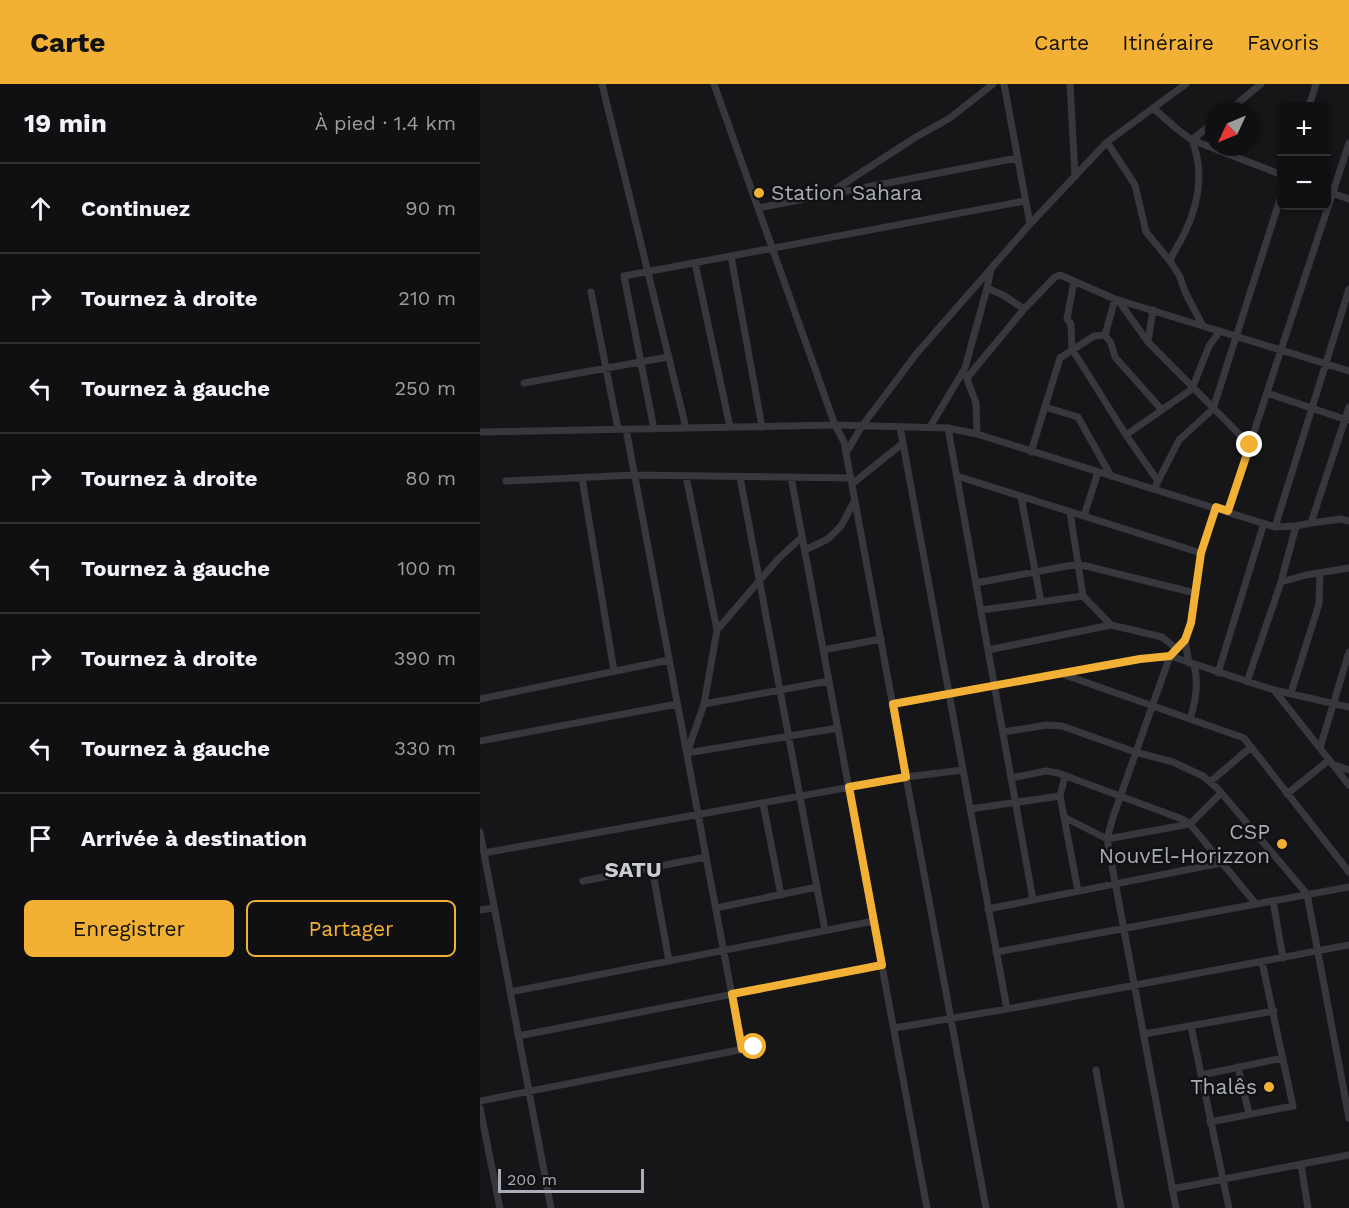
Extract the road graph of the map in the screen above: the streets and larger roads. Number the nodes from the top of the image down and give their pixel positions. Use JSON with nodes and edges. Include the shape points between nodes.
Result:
{"nodes":[{"id":1,"x":602,"y":84,"type":"edge"},
{"id":2,"x":714,"y":84,"type":"edge"},
{"id":3,"x":993,"y":84,"type":"edge"},
{"id":4,"x":1004,"y":84,"type":"edge"},
{"id":5,"x":1070,"y":84,"type":"edge"},
{"id":6,"x":1186,"y":84,"type":"edge"},
{"id":7,"x":1261,"y":84,"type":"edge"},
{"id":8,"x":1316,"y":84,"type":"edge"},
{"id":9,"x":1239,"y":102,"type":"edge"},
{"id":10,"x":1310,"y":102,"type":"edge"},
{"id":11,"x":1153,"y":108,"type":"junction"},
{"id":12,"x":1205,"y":129,"type":"edge"},
{"id":13,"x":1192,"y":140,"type":"junction"},
{"id":14,"x":1107,"y":142,"type":"junction"},
{"id":15,"x":1349,"y":143,"type":"edge"},
{"id":16,"x":1017,"y":158,"type":"junction"},
{"id":17,"x":1277,"y":173,"type":"edge"},
{"id":18,"x":1075,"y":176,"type":"junction"},
{"id":19,"x":1331,"y":189,"type":"edge"},
{"id":20,"x":1331,"y":192,"type":"edge"},
{"id":21,"x":828,"y":194,"type":"junction"},
{"id":22,"x":1349,"y":199,"type":"edge"},
{"id":23,"x":1025,"y":201,"type":"junction"},
{"id":24,"x":1277,"y":206,"type":"edge"},
{"id":25,"x":758,"y":208,"type":"junction"},
{"id":26,"x":1324,"y":210,"type":"edge"},
{"id":27,"x":1030,"y":224,"type":"junction"},
{"id":28,"x":772,"y":248,"type":"junction"},
{"id":29,"x":730,"y":256,"type":"junction"},
{"id":30,"x":1170,"y":261,"type":"junction"},
{"id":31,"x":695,"y":263,"type":"junction"},
{"id":32,"x":991,"y":268,"type":"junction"},
{"id":33,"x":648,"y":272,"type":"junction"},
{"id":34,"x":1074,"y":281,"type":"junction"},
{"id":35,"x":987,"y":288,"type":"junction"},
{"id":36,"x":1349,"y":289,"type":"edge"},
{"id":37,"x":591,"y":292,"type":"dead end"},
{"id":38,"x":1116,"y":299,"type":"junction"},
{"id":39,"x":1024,"y":309,"type":"junction"},
{"id":40,"x":1153,"y":310,"type":"junction"},
{"id":41,"x":1203,"y":326,"type":"junction"},
{"id":42,"x":1220,"y":331,"type":"junction"},
{"id":43,"x":1105,"y":335,"type":"junction"},
{"id":44,"x":1236,"y":336,"type":"junction"},
{"id":45,"x":1148,"y":342,"type":"junction"},
{"id":46,"x":1072,"y":349,"type":"junction"},
{"id":47,"x":1281,"y":350,"type":"junction"},
{"id":48,"x":668,"y":357,"type":"junction"},
{"id":49,"x":641,"y":362,"type":"junction"},
{"id":50,"x":1326,"y":364,"type":"junction"},
{"id":51,"x":606,"y":368,"type":"junction"},
{"id":52,"x":965,"y":368,"type":"junction"},
{"id":53,"x":1349,"y":372,"type":"edge"},
{"id":54,"x":967,"y":378,"type":"junction"},
{"id":55,"x":524,"y":383,"type":"dead end"},
{"id":56,"x":1192,"y":388,"type":"junction"},
{"id":57,"x":1267,"y":393,"type":"junction"},
{"id":58,"x":1045,"y":407,"type":"junction"},
{"id":59,"x":1349,"y":407,"type":"edge"},
{"id":60,"x":1312,"y":408,"type":"junction"},
{"id":61,"x":1213,"y":409,"type":"junction"},
{"id":62,"x":1162,"y":410,"type":"junction"},
{"id":63,"x":1347,"y":420,"type":"edge"},
{"id":64,"x":835,"y":425,"type":"junction"},
{"id":65,"x":862,"y":426,"type":"junction"},
{"id":66,"x":730,"y":427,"type":"junction"},
{"id":67,"x":762,"y":427,"type":"junction"},
{"id":68,"x":900,"y":427,"type":"junction"},
{"id":69,"x":930,"y":427,"type":"junction"},
{"id":70,"x":686,"y":428,"type":"junction"},
{"id":71,"x":948,"y":428,"type":"junction"},
{"id":72,"x":622,"y":429,"type":"junction"},
{"id":73,"x":654,"y":429,"type":"junction"},
{"id":74,"x":480,"y":432,"type":"edge"},
{"id":75,"x":977,"y":434,"type":"junction"},
{"id":76,"x":1126,"y":435,"type":"junction"},
{"id":77,"x":903,"y":443,"type":"junction"},
{"id":78,"x":1250,"y":445,"type":"junction"},
{"id":79,"x":1031,"y":452,"type":"junction"},
{"id":80,"x":846,"y":453,"type":"junction"},
{"id":81,"x":1098,"y":472,"type":"junction"},
{"id":82,"x":634,"y":475,"type":"junction"},
{"id":83,"x":686,"y":476,"type":"junction"},
{"id":84,"x":957,"y":476,"type":"junction"},
{"id":85,"x":1111,"y":476,"type":"junction"},
{"id":86,"x":740,"y":477,"type":"junction"},
{"id":87,"x":791,"y":477,"type":"junction"},
{"id":88,"x":582,"y":478,"type":"junction"},
{"id":89,"x":506,"y":481,"type":"dead end"},
{"id":90,"x":852,"y":481,"type":"junction"},
{"id":91,"x":1158,"y":481,"type":"junction"},
{"id":92,"x":1154,"y":489,"type":"junction"},
{"id":93,"x":1021,"y":497,"type":"junction"},
{"id":94,"x":855,"y":500,"type":"junction"},
{"id":95,"x":1216,"y":507,"type":"junction"},
{"id":96,"x":1228,"y":511,"type":"junction"},
{"id":97,"x":1070,"y":512,"type":"junction"},
{"id":98,"x":1084,"y":516,"type":"junction"},
{"id":99,"x":1349,"y":520,"type":"edge"},
{"id":100,"x":1264,"y":523,"type":"junction"},
{"id":101,"x":1311,"y":523,"type":"junction"},
{"id":102,"x":1296,"y":526,"type":"junction"},
{"id":103,"x":1275,"y":527,"type":"junction"},
{"id":104,"x":802,"y":537,"type":"junction"},
{"id":105,"x":805,"y":550,"type":"junction"},
{"id":106,"x":1201,"y":553,"type":"junction"},
{"id":107,"x":1078,"y":564,"type":"junction"},
{"id":108,"x":1349,"y":568,"type":"edge"},
{"id":109,"x":1035,"y":572,"type":"junction"},
{"id":110,"x":1320,"y":574,"type":"junction"},
{"id":111,"x":760,"y":582,"type":"junction"},
{"id":112,"x":1281,"y":582,"type":"junction"},
{"id":113,"x":976,"y":583,"type":"junction"},
{"id":114,"x":1195,"y":593,"type":"junction"},
{"id":115,"x":1083,"y":596,"type":"junction"},
{"id":116,"x":1041,"y":602,"type":"junction"},
{"id":117,"x":981,"y":610,"type":"junction"},
{"id":118,"x":1111,"y":626,"type":"junction"},
{"id":119,"x":717,"y":630,"type":"junction"},
{"id":120,"x":881,"y":639,"type":"junction"},
{"id":121,"x":1185,"y":640,"type":"junction"},
{"id":122,"x":1177,"y":649,"type":"junction"},
{"id":123,"x":823,"y":650,"type":"junction"},
{"id":124,"x":988,"y":650,"type":"junction"},
{"id":125,"x":1349,"y":652,"type":"edge"},
{"id":126,"x":1170,"y":656,"type":"junction"},
{"id":127,"x":669,"y":660,"type":"junction"},
{"id":128,"x":1192,"y":664,"type":"junction"},
{"id":129,"x":614,"y":671,"type":"junction"},
{"id":130,"x":1218,"y":673,"type":"junction"},
{"id":131,"x":1063,"y":674,"type":"junction"},
{"id":132,"x":829,"y":681,"type":"junction"},
{"id":133,"x":1247,"y":682,"type":"junction"},
{"id":134,"x":994,"y":686,"type":"junction"},
{"id":135,"x":780,"y":690,"type":"junction"},
{"id":136,"x":1274,"y":690,"type":"junction"},
{"id":137,"x":1292,"y":693,"type":"junction"},
{"id":138,"x":949,"y":694,"type":"junction"},
{"id":139,"x":480,"y":699,"type":"edge"},
{"id":140,"x":1333,"y":703,"type":"junction"},
{"id":141,"x":677,"y":704,"type":"junction"},
{"id":142,"x":704,"y":704,"type":"junction"},
{"id":143,"x":893,"y":704,"type":"junction"},
{"id":144,"x":1154,"y":705,"type":"junction"},
{"id":145,"x":1349,"y":707,"type":"edge"},
{"id":146,"x":1190,"y":718,"type":"junction"},
{"id":147,"x":838,"y":728,"type":"junction"},
{"id":148,"x":1003,"y":732,"type":"junction"},
{"id":149,"x":789,"y":736,"type":"junction"},
{"id":150,"x":480,"y":741,"type":"edge"},
{"id":151,"x":1251,"y":747,"type":"junction"},
{"id":152,"x":1320,"y":748,"type":"junction"},
{"id":153,"x":1136,"y":752,"type":"junction"},
{"id":154,"x":687,"y":753,"type":"junction"},
{"id":155,"x":1330,"y":762,"type":"junction"},
{"id":156,"x":963,"y":770,"type":"junction"},
{"id":157,"x":1349,"y":770,"type":"edge"},
{"id":158,"x":1065,"y":776,"type":"junction"},
{"id":159,"x":906,"y":777,"type":"junction"},
{"id":160,"x":1011,"y":778,"type":"junction"},
{"id":161,"x":1210,"y":782,"type":"junction"},
{"id":162,"x":1349,"y":785,"type":"edge"},
{"id":163,"x":849,"y":787,"type":"junction"},
{"id":164,"x":1221,"y":793,"type":"junction"},
{"id":165,"x":1287,"y":794,"type":"junction"},
{"id":166,"x":800,"y":796,"type":"junction"},
{"id":167,"x":1060,"y":796,"type":"junction"},
{"id":168,"x":1120,"y":796,"type":"junction"},
{"id":169,"x":1015,"y":802,"type":"junction"},
{"id":170,"x":764,"y":803,"type":"junction"},
{"id":171,"x":970,"y":809,"type":"junction"},
{"id":172,"x":698,"y":814,"type":"junction"},
{"id":173,"x":1064,"y":817,"type":"junction"},
{"id":174,"x":1190,"y":824,"type":"junction"},
{"id":175,"x":480,"y":832,"type":"edge"},
{"id":176,"x":1107,"y":839,"type":"junction"},
{"id":177,"x":484,"y":853,"type":"junction"},
{"id":178,"x":706,"y":857,"type":"junction"},
{"id":179,"x":1221,"y":863,"type":"junction"},
{"id":180,"x":652,"y":868,"type":"junction"},
{"id":181,"x":1349,"y":872,"type":"edge"},
{"id":182,"x":583,"y":881,"type":"dead end"},
{"id":183,"x":1116,"y":884,"type":"junction"},
{"id":184,"x":817,"y":887,"type":"junction"},
{"id":185,"x":1349,"y":887,"type":"edge"},
{"id":186,"x":1078,"y":891,"type":"junction"},
{"id":187,"x":1307,"y":894,"type":"junction"},
{"id":188,"x":781,"y":895,"type":"junction"},
{"id":189,"x":1033,"y":900,"type":"junction"},
{"id":190,"x":1273,"y":901,"type":"junction"},
{"id":191,"x":1256,"y":904,"type":"junction"},
{"id":192,"x":494,"y":908,"type":"junction"},
{"id":193,"x":716,"y":908,"type":"junction"},
{"id":194,"x":988,"y":909,"type":"junction"},
{"id":195,"x":480,"y":910,"type":"edge"},
{"id":196,"x":874,"y":921,"type":"junction"},
{"id":197,"x":1124,"y":929,"type":"junction"},
{"id":198,"x":825,"y":930,"type":"junction"},
{"id":199,"x":1349,"y":945,"type":"edge"},
{"id":200,"x":724,"y":950,"type":"junction"},
{"id":201,"x":1319,"y":951,"type":"junction"},
{"id":202,"x":996,"y":952,"type":"junction"},
{"id":203,"x":1283,"y":958,"type":"junction"},
{"id":204,"x":669,"y":961,"type":"junction"},
{"id":205,"x":1262,"y":962,"type":"junction"},
{"id":206,"x":882,"y":965,"type":"junction"},
{"id":207,"x":1135,"y":985,"type":"junction"},
{"id":208,"x":510,"y":992,"type":"junction"},
{"id":209,"x":732,"y":994,"type":"junction"},
{"id":210,"x":1007,"y":1009,"type":"junction"},
{"id":211,"x":1274,"y":1011,"type":"junction"},
{"id":212,"x":951,"y":1018,"type":"junction"},
{"id":213,"x":1191,"y":1026,"type":"junction"},
{"id":214,"x":894,"y":1028,"type":"junction"},
{"id":215,"x":1144,"y":1034,"type":"junction"},
{"id":216,"x":519,"y":1036,"type":"junction"},
{"id":217,"x":754,"y":1047,"type":"dead end"},
{"id":218,"x":742,"y":1049,"type":"junction"},
{"id":219,"x":1283,"y":1058,"type":"junction"},
{"id":220,"x":1238,"y":1067,"type":"junction"},
{"id":221,"x":1096,"y":1070,"type":"dead end"},
{"id":222,"x":1201,"y":1075,"type":"junction"},
{"id":223,"x":529,"y":1092,"type":"junction"},
{"id":224,"x":480,"y":1101,"type":"edge"},
{"id":225,"x":480,"y":1108,"type":"edge"},
{"id":226,"x":1249,"y":1114,"type":"junction"},
{"id":227,"x":1349,"y":1118,"type":"edge"},
{"id":228,"x":1210,"y":1122,"type":"junction"},
{"id":229,"x":1349,"y":1155,"type":"edge"},
{"id":230,"x":1300,"y":1164,"type":"junction"},
{"id":231,"x":1224,"y":1179,"type":"junction"},
{"id":232,"x":1172,"y":1189,"type":"junction"},
{"id":233,"x":500,"y":1208,"type":"edge"},
{"id":234,"x":551,"y":1208,"type":"edge"},
{"id":235,"x":927,"y":1208,"type":"edge"},
{"id":236,"x":986,"y":1208,"type":"edge"},
{"id":237,"x":1121,"y":1208,"type":"edge"},
{"id":238,"x":1176,"y":1208,"type":"edge"},
{"id":239,"x":1229,"y":1208,"type":"edge"},
{"id":240,"x":1308,"y":1208,"type":"edge"}],
"edges":[{"from":1,"to":33,"type":"street"},
{"from":2,"to":25,"type":"street"},
{"from":3,"to":21,"type":"street","via":[[950,118]]},
{"from":4,"to":16,"type":"street"},
{"from":5,"to":18,"type":"street"},
{"from":6,"to":11,"type":"street"},
{"from":7,"to":9,"type":"street"},
{"from":8,"to":10,"type":"street"},
{"from":11,"to":13,"type":"street"},
{"from":11,"to":14,"type":"street"},
{"from":12,"to":13,"type":"street"},
{"from":13,"to":17,"type":"street"},
{"from":13,"to":30,"type":"street","via":[[1200,183],[1188,225]]},
{"from":14,"to":18,"type":"street"},
{"from":14,"to":30,"type":"street","via":[[1135,184],[1146,232]]},
{"from":15,"to":19,"type":"street"},
{"from":16,"to":21,"type":"street"},
{"from":16,"to":23,"type":"street"},
{"from":18,"to":27,"type":"street"},
{"from":20,"to":22,"type":"street"},
{"from":21,"to":25,"type":"street"},
{"from":23,"to":27,"type":"street"},
{"from":23,"to":28,"type":"street"},
{"from":24,"to":44,"type":"street"},
{"from":25,"to":28,"type":"street"},
{"from":26,"to":47,"type":"street"},
{"from":27,"to":32,"type":"street"},
{"from":28,"to":29,"type":"street"},
{"from":28,"to":64,"type":"street"},
{"from":29,"to":31,"type":"street"},
{"from":29,"to":67,"type":"street"},
{"from":30,"to":41,"type":"street"},
{"from":31,"to":33,"type":"street"},
{"from":31,"to":66,"type":"street"},
{"from":32,"to":35,"type":"street"},
{"from":32,"to":65,"type":"street","via":[[916,353]]},
{"from":33,"to":48,"type":"street"},
{"from":33,"to":49,"type":"street","via":[[624,276]]},
{"from":34,"to":38,"type":"street"},
{"from":34,"to":39,"type":"street","via":[[1055,277]]},
{"from":34,"to":46,"type":"street","via":[[1067,319],[1071,324]]},
{"from":35,"to":39,"type":"street"},
{"from":35,"to":52,"type":"street"},
{"from":36,"to":50,"type":"street"},
{"from":37,"to":51,"type":"street"},
{"from":38,"to":40,"type":"street"},
{"from":38,"to":43,"type":"street"},
{"from":38,"to":45,"type":"street"},
{"from":39,"to":54,"type":"street"},
{"from":40,"to":41,"type":"street"},
{"from":40,"to":45,"type":"street"},
{"from":41,"to":42,"type":"street"},
{"from":42,"to":44,"type":"street"},
{"from":42,"to":56,"type":"street","via":[[1209,346]]},
{"from":43,"to":46,"type":"street","via":[[1094,336]]},
{"from":43,"to":62,"type":"street","via":[[1115,357]]},
{"from":44,"to":47,"type":"street"},
{"from":44,"to":61,"type":"street"},
{"from":45,"to":56,"type":"street"},
{"from":46,"to":58,"type":"street","via":[[1060,358]]},
{"from":46,"to":76,"type":"street"},
{"from":47,"to":50,"type":"street"},
{"from":47,"to":57,"type":"street"},
{"from":48,"to":49,"type":"street"},
{"from":48,"to":70,"type":"street"},
{"from":49,"to":51,"type":"street"},
{"from":49,"to":73,"type":"street"},
{"from":50,"to":53,"type":"street"},
{"from":50,"to":60,"type":"street"},
{"from":51,"to":55,"type":"street"},
{"from":51,"to":72,"type":"street"},
{"from":52,"to":54,"type":"street"},
{"from":52,"to":69,"type":"street"},
{"from":54,"to":75,"type":"street","via":[[976,403]]},
{"from":56,"to":61,"type":"street"},
{"from":56,"to":62,"type":"street"},
{"from":57,"to":60,"type":"street"},
{"from":57,"to":78,"type":"street"},
{"from":58,"to":79,"type":"street"},
{"from":58,"to":85,"type":"street","via":[[1078,417]]},
{"from":59,"to":63,"type":"street"},
{"from":60,"to":63,"type":"street"},
{"from":60,"to":103,"type":"street"},
{"from":61,"to":78,"type":"street"},
{"from":61,"to":91,"type":"street","via":[[1179,440]]},
{"from":62,"to":76,"type":"street"},
{"from":63,"to":101,"type":"street"},
{"from":64,"to":65,"type":"street"},
{"from":64,"to":67,"type":"street"},
{"from":64,"to":80,"type":"street"},
{"from":65,"to":68,"type":"street"},
{"from":65,"to":80,"type":"street"},
{"from":66,"to":67,"type":"street"},
{"from":66,"to":70,"type":"street"},
{"from":68,"to":69,"type":"street"},
{"from":68,"to":77,"type":"street"},
{"from":69,"to":71,"type":"street"},
{"from":70,"to":73,"type":"street"},
{"from":71,"to":75,"type":"street"},
{"from":71,"to":84,"type":"street"},
{"from":72,"to":73,"type":"street"},
{"from":72,"to":74,"type":"street"},
{"from":72,"to":82,"type":"street"},
{"from":75,"to":79,"type":"street"},
{"from":76,"to":91,"type":"street"},
{"from":77,"to":90,"type":"street"},
{"from":77,"to":138,"type":"street"},
{"from":78,"to":96,"type":"street"},
{"from":79,"to":81,"type":"street"},
{"from":80,"to":90,"type":"street"},
{"from":81,"to":85,"type":"street"},
{"from":81,"to":98,"type":"street"},
{"from":82,"to":83,"type":"street"},
{"from":82,"to":88,"type":"street"},
{"from":82,"to":127,"type":"street"},
{"from":83,"to":86,"type":"street"},
{"from":83,"to":119,"type":"street"},
{"from":84,"to":93,"type":"street"},
{"from":84,"to":113,"type":"street"},
{"from":85,"to":92,"type":"street"},
{"from":86,"to":87,"type":"street"},
{"from":86,"to":111,"type":"street"},
{"from":87,"to":90,"type":"street"},
{"from":87,"to":104,"type":"street"},
{"from":88,"to":89,"type":"street"},
{"from":88,"to":129,"type":"street"},
{"from":90,"to":94,"type":"street"},
{"from":91,"to":92,"type":"street"},
{"from":92,"to":95,"type":"street"},
{"from":93,"to":97,"type":"street"},
{"from":93,"to":109,"type":"street"},
{"from":94,"to":105,"type":"street","via":[[841,526],[828,539]]},
{"from":94,"to":120,"type":"street"},
{"from":95,"to":96,"type":"street"},
{"from":95,"to":106,"type":"street"},
{"from":96,"to":100,"type":"street"},
{"from":97,"to":98,"type":"street"},
{"from":97,"to":107,"type":"street"},
{"from":98,"to":106,"type":"street"},
{"from":99,"to":101,"type":"street"},
{"from":100,"to":103,"type":"street"},
{"from":100,"to":130,"type":"street"},
{"from":101,"to":102,"type":"street"},
{"from":102,"to":103,"type":"street"},
{"from":102,"to":112,"type":"street"},
{"from":104,"to":105,"type":"street"},
{"from":104,"to":111,"type":"street"},
{"from":105,"to":123,"type":"street"},
{"from":106,"to":114,"type":"street"},
{"from":107,"to":109,"type":"street"},
{"from":107,"to":114,"type":"street"},
{"from":107,"to":115,"type":"street"},
{"from":108,"to":110,"type":"street"},
{"from":109,"to":113,"type":"street"},
{"from":109,"to":116,"type":"street"},
{"from":110,"to":112,"type":"street"},
{"from":110,"to":137,"type":"street","via":[[1320,604]]},
{"from":111,"to":119,"type":"street"},
{"from":111,"to":135,"type":"street"},
{"from":112,"to":133,"type":"street"},
{"from":113,"to":117,"type":"street"},
{"from":114,"to":121,"type":"street"},
{"from":115,"to":116,"type":"street"},
{"from":115,"to":118,"type":"street"},
{"from":116,"to":117,"type":"street"},
{"from":117,"to":124,"type":"street"},
{"from":118,"to":122,"type":"street","via":[[1161,637]]},
{"from":118,"to":124,"type":"street"},
{"from":119,"to":142,"type":"street"},
{"from":120,"to":123,"type":"street"},
{"from":120,"to":143,"type":"street"},
{"from":121,"to":122,"type":"street"},
{"from":121,"to":128,"type":"street"},
{"from":122,"to":126,"type":"street"},
{"from":123,"to":132,"type":"street"},
{"from":124,"to":134,"type":"street"},
{"from":125,"to":140,"type":"street"},
{"from":126,"to":128,"type":"street"},
{"from":126,"to":131,"type":"street"},
{"from":126,"to":144,"type":"street"},
{"from":127,"to":129,"type":"street"},
{"from":127,"to":141,"type":"street"},
{"from":128,"to":130,"type":"street"},
{"from":128,"to":146,"type":"street","via":[[1197,675]]},
{"from":129,"to":139,"type":"street"},
{"from":130,"to":133,"type":"street"},
{"from":131,"to":134,"type":"street"},
{"from":131,"to":144,"type":"street"},
{"from":132,"to":135,"type":"street"},
{"from":132,"to":147,"type":"street"},
{"from":133,"to":136,"type":"street"},
{"from":134,"to":138,"type":"street"},
{"from":134,"to":148,"type":"street"},
{"from":135,"to":142,"type":"street"},
{"from":135,"to":149,"type":"street"},
{"from":136,"to":137,"type":"street"},
{"from":136,"to":152,"type":"street"},
{"from":137,"to":140,"type":"street"},
{"from":138,"to":143,"type":"street"},
{"from":138,"to":156,"type":"street"},
{"from":140,"to":145,"type":"street"},
{"from":140,"to":152,"type":"street"},
{"from":141,"to":150,"type":"street"},
{"from":141,"to":154,"type":"street"},
{"from":142,"to":154,"type":"street"},
{"from":143,"to":159,"type":"street"},
{"from":144,"to":146,"type":"street"},
{"from":144,"to":153,"type":"street"},
{"from":146,"to":151,"type":"street","via":[[1244,738]]},
{"from":147,"to":149,"type":"street"},
{"from":147,"to":163,"type":"street"},
{"from":148,"to":153,"type":"street","via":[[1062,726]]},
{"from":148,"to":160,"type":"street"},
{"from":149,"to":154,"type":"street"},
{"from":149,"to":166,"type":"street"},
{"from":151,"to":161,"type":"street"},
{"from":151,"to":165,"type":"street"},
{"from":152,"to":155,"type":"street"},
{"from":153,"to":161,"type":"street","via":[[1173,762]]},
{"from":153,"to":168,"type":"street"},
{"from":154,"to":172,"type":"street"},
{"from":155,"to":157,"type":"street"},
{"from":155,"to":162,"type":"street"},
{"from":155,"to":165,"type":"street"},
{"from":156,"to":159,"type":"street"},
{"from":156,"to":171,"type":"street"},
{"from":158,"to":160,"type":"street","via":[[1046,771]]},
{"from":158,"to":167,"type":"street"},
{"from":158,"to":168,"type":"street"},
{"from":159,"to":163,"type":"street"},
{"from":159,"to":212,"type":"street"},
{"from":160,"to":169,"type":"street"},
{"from":161,"to":164,"type":"street"},
{"from":163,"to":166,"type":"street"},
{"from":163,"to":196,"type":"street"},
{"from":164,"to":174,"type":"street"},
{"from":164,"to":187,"type":"street"},
{"from":165,"to":181,"type":"street"},
{"from":166,"to":170,"type":"street"},
{"from":166,"to":184,"type":"street"},
{"from":167,"to":169,"type":"street"},
{"from":167,"to":173,"type":"street"},
{"from":168,"to":174,"type":"street"},
{"from":168,"to":176,"type":"street"},
{"from":169,"to":171,"type":"street"},
{"from":169,"to":189,"type":"street"},
{"from":170,"to":172,"type":"street"},
{"from":170,"to":188,"type":"street"},
{"from":171,"to":194,"type":"street"},
{"from":172,"to":177,"type":"street"},
{"from":172,"to":178,"type":"street"},
{"from":173,"to":176,"type":"street"},
{"from":173,"to":186,"type":"street"},
{"from":174,"to":176,"type":"street"},
{"from":174,"to":179,"type":"street"},
{"from":175,"to":177,"type":"street"},
{"from":176,"to":183,"type":"street"},
{"from":177,"to":192,"type":"street"},
{"from":178,"to":180,"type":"street"},
{"from":178,"to":193,"type":"street"},
{"from":179,"to":183,"type":"street"},
{"from":179,"to":191,"type":"street"},
{"from":180,"to":182,"type":"street"},
{"from":180,"to":204,"type":"street"},
{"from":183,"to":186,"type":"street"},
{"from":183,"to":197,"type":"street"},
{"from":184,"to":188,"type":"street"},
{"from":184,"to":198,"type":"street"},
{"from":185,"to":187,"type":"street"},
{"from":186,"to":189,"type":"street"},
{"from":187,"to":190,"type":"street"},
{"from":187,"to":201,"type":"street"},
{"from":188,"to":193,"type":"street"},
{"from":189,"to":194,"type":"street"},
{"from":190,"to":191,"type":"street"},
{"from":190,"to":203,"type":"street"},
{"from":191,"to":197,"type":"street"},
{"from":192,"to":195,"type":"street"},
{"from":192,"to":208,"type":"street"},
{"from":193,"to":200,"type":"street"},
{"from":194,"to":202,"type":"street"},
{"from":196,"to":198,"type":"street"},
{"from":196,"to":206,"type":"street"},
{"from":197,"to":202,"type":"street"},
{"from":197,"to":207,"type":"street"},
{"from":198,"to":200,"type":"street"},
{"from":199,"to":201,"type":"street"},
{"from":200,"to":204,"type":"street"},
{"from":200,"to":209,"type":"street"},
{"from":201,"to":203,"type":"street"},
{"from":201,"to":227,"type":"street"},
{"from":202,"to":210,"type":"street"},
{"from":203,"to":205,"type":"street"},
{"from":204,"to":208,"type":"street"},
{"from":205,"to":207,"type":"street"},
{"from":205,"to":211,"type":"street"},
{"from":206,"to":209,"type":"street"},
{"from":206,"to":214,"type":"street"},
{"from":207,"to":210,"type":"street"},
{"from":207,"to":215,"type":"street"},
{"from":208,"to":216,"type":"street"},
{"from":209,"to":216,"type":"street"},
{"from":209,"to":218,"type":"street"},
{"from":210,"to":212,"type":"street"},
{"from":211,"to":213,"type":"street"},
{"from":211,"to":219,"type":"street"},
{"from":212,"to":214,"type":"street"},
{"from":212,"to":236,"type":"street"},
{"from":213,"to":215,"type":"street"},
{"from":213,"to":222,"type":"street"},
{"from":214,"to":235,"type":"street"},
{"from":215,"to":232,"type":"street"},
{"from":216,"to":223,"type":"street"},
{"from":217,"to":218,"type":"street"},
{"from":218,"to":223,"type":"street"},
{"from":219,"to":220,"type":"street"},
{"from":219,"to":226,"type":"street","via":[[1293,1106]]},
{"from":220,"to":222,"type":"street"},
{"from":220,"to":226,"type":"street"},
{"from":221,"to":237,"type":"street"},
{"from":222,"to":228,"type":"street"},
{"from":223,"to":224,"type":"street"},
{"from":223,"to":234,"type":"street"},
{"from":225,"to":233,"type":"street"},
{"from":226,"to":228,"type":"street"},
{"from":228,"to":231,"type":"street"},
{"from":229,"to":230,"type":"street"},
{"from":230,"to":231,"type":"street"},
{"from":230,"to":240,"type":"street"},
{"from":231,"to":232,"type":"street"},
{"from":231,"to":239,"type":"street"},
{"from":232,"to":238,"type":"street"}]}
